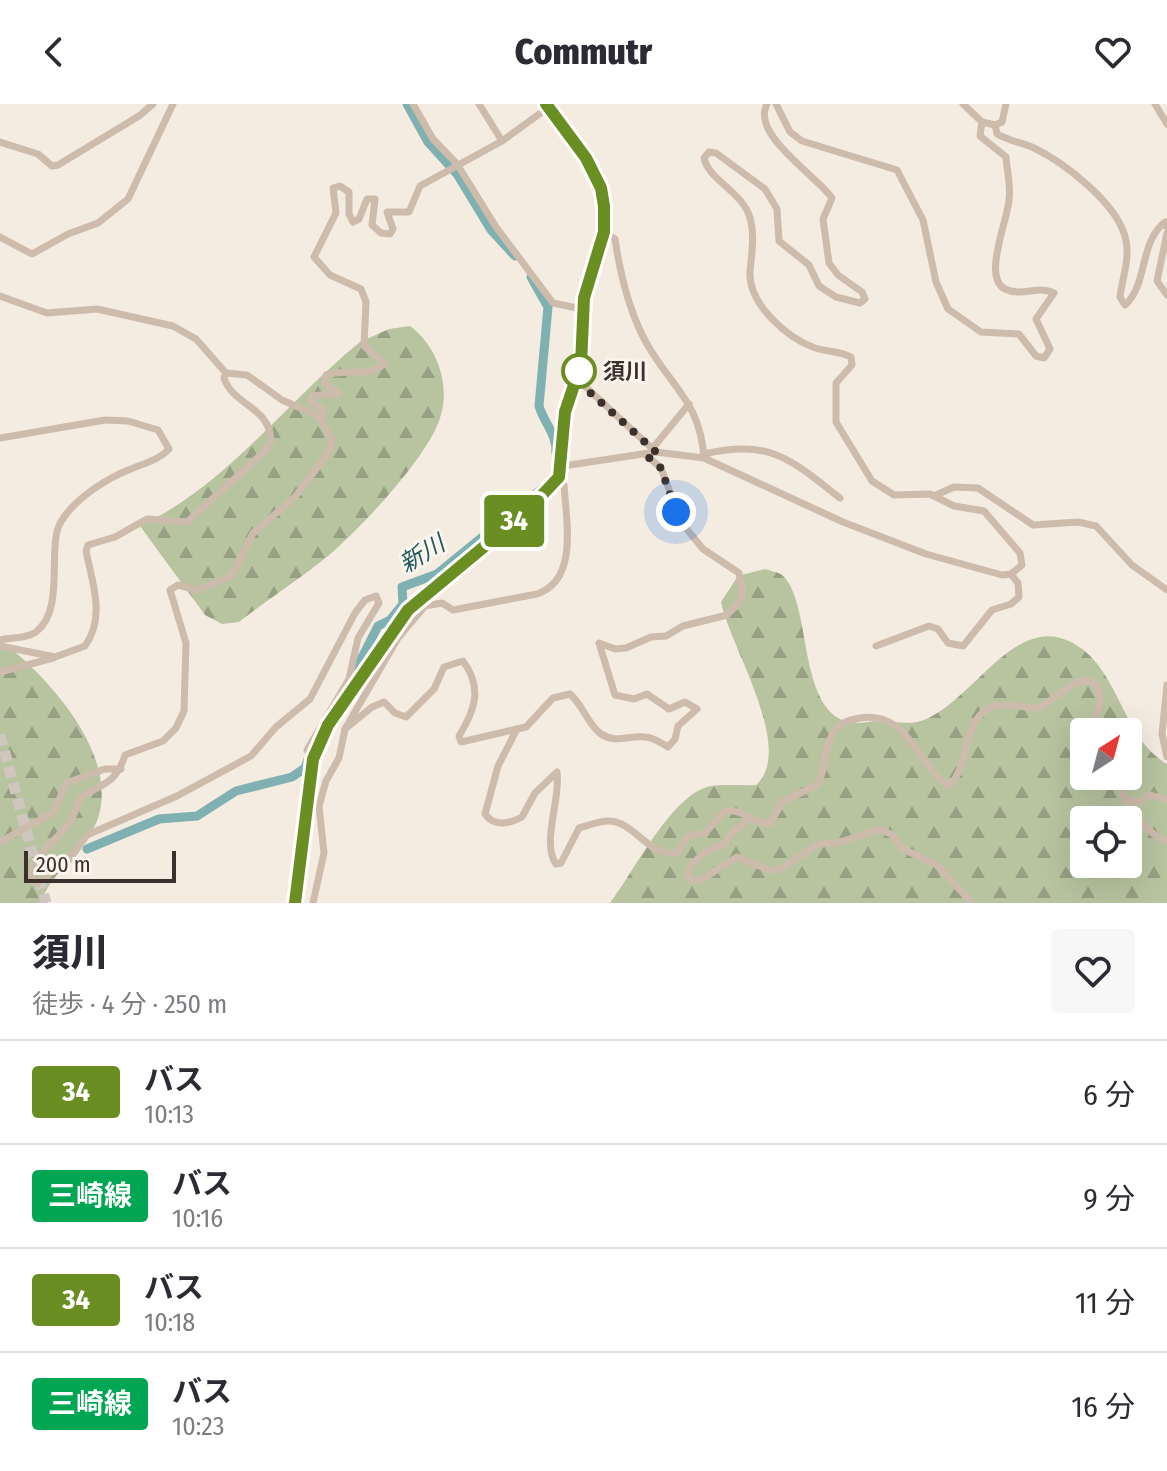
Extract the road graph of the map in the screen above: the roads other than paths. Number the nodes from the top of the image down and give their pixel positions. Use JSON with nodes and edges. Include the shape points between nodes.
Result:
{"nodes":[{"id":1,"x":173,"y":104,"type":"edge"},
{"id":2,"x":413,"y":104,"type":"edge"},
{"id":3,"x":479,"y":104,"type":"edge"},
{"id":4,"x":767,"y":104,"type":"edge"},
{"id":5,"x":776,"y":104,"type":"edge"},
{"id":6,"x":963,"y":104,"type":"edge"},
{"id":7,"x":1006,"y":104,"type":"edge"},
{"id":8,"x":1155,"y":104,"type":"edge"},
{"id":9,"x":149,"y":105,"type":"edge"},
{"id":10,"x":547,"y":106,"type":"edge"},
{"id":11,"x":982,"y":122,"type":"junction"},
{"id":12,"x":1167,"y":124,"type":"edge"},
{"id":13,"x":995,"y":125,"type":"junction"},
{"id":14,"x":502,"y":141,"type":"junction"},
{"id":15,"x":0,"y":142,"type":"edge"},
{"id":16,"x":457,"y":164,"type":"junction"},
{"id":17,"x":1167,"y":227,"type":"edge"},
{"id":18,"x":604,"y":232,"type":"junction"},
{"id":19,"x":1167,"y":233,"type":"edge"},
{"id":20,"x":0,"y":237,"type":"edge"},
{"id":21,"x":1167,"y":295,"type":"edge"},
{"id":22,"x":0,"y":296,"type":"edge"},
{"id":23,"x":582,"y":309,"type":"junction"},
{"id":24,"x":226,"y":373,"type":"junction"},
{"id":25,"x":576,"y":378,"type":"junction"},
{"id":26,"x":689,"y":404,"type":"junction"},
{"id":27,"x":319,"y":416,"type":"junction"},
{"id":28,"x":0,"y":438,"type":"edge"},
{"id":29,"x":652,"y":452,"type":"junction"},
{"id":30,"x":704,"y":456,"type":"junction"},
{"id":31,"x":561,"y":471,"type":"junction"},
{"id":32,"x":936,"y":495,"type":"junction"},
{"id":33,"x":840,"y":498,"type":"dead end"},
{"id":34,"x":1011,"y":574,"type":"junction"},
{"id":35,"x":1167,"y":590,"type":"edge"},
{"id":36,"x":0,"y":643,"type":"edge"},
{"id":37,"x":876,"y":646,"type":"dead end"},
{"id":38,"x":55,"y":657,"type":"junction"},
{"id":39,"x":0,"y":672,"type":"edge"},
{"id":40,"x":353,"y":681,"type":"junction"},
{"id":41,"x":1167,"y":685,"type":"edge"},
{"id":42,"x":1094,"y":718,"type":"edge"},
{"id":43,"x":345,"y":729,"type":"junction"},
{"id":44,"x":517,"y":729,"type":"junction"},
{"id":45,"x":1167,"y":757,"type":"edge"},
{"id":46,"x":121,"y":769,"type":"junction"},
{"id":47,"x":1121,"y":790,"type":"edge"},
{"id":48,"x":1167,"y":799,"type":"edge"},
{"id":49,"x":1126,"y":800,"type":"junction"},
{"id":50,"x":749,"y":819,"type":"junction"},
{"id":51,"x":1167,"y":841,"type":"edge"},
{"id":52,"x":0,"y":842,"type":"edge"},
{"id":53,"x":295,"y":903,"type":"edge"},
{"id":54,"x":313,"y":903,"type":"edge"},
{"id":55,"x":972,"y":903,"type":"edge"}],
"edges":[{"from":1,"to":20,"type":"street","via":[[135,188],[107,217],[32,254]]},
{"from":2,"to":16,"type":"street","via":[[433,139]]},
{"from":3,"to":14,"type":"street"},
{"from":4,"to":32,"type":"street","via":[[765,119],[783,152],[832,198],[823,219],[829,263],[865,299],[845,301],[819,286],[809,265],[779,241],[777,209],[765,189],[709,152],[704,158],[707,167],[733,190],[750,217],[753,290],[767,312],[799,339],[851,357],[852,365],[836,383],[836,422],[872,481],[894,495]]},
{"from":5,"to":11,"type":"street","via":[[790,132],[802,141],[897,170],[923,220],[933,271],[948,309],[981,332],[1019,334],[1033,353],[1044,358],[1050,349],[1036,319],[1054,293],[1015,292],[998,279],[997,251],[1009,189],[1006,157],[980,136]]},
{"from":6,"to":11,"type":"street"},
{"from":7,"to":13,"type":"street","via":[[1002,122]]},
{"from":8,"to":12,"type":"street"},
{"from":9,"to":15,"type":"street","via":[[58,165]]},
{"from":10,"to":14,"type":"street"},
{"from":10,"to":18,"type":"highway","via":[[594,172],[604,206]]},
{"from":11,"to":13,"type":"street"},
{"from":13,"to":17,"type":"street","via":[[997,134],[1031,147],[1070,172],[1113,213],[1127,243],[1120,297],[1125,305],[1141,277],[1154,235],[1161,223]]},
{"from":14,"to":16,"type":"street"},
{"from":16,"to":23,"type":"street","via":[[553,303]]},
{"from":16,"to":27,"type":"street","via":[[420,186],[412,210],[387,212],[390,234],[372,225],[375,199],[367,199],[353,222],[349,192],[333,188],[336,213],[314,257],[330,275],[361,289],[366,302],[364,346],[385,363],[369,373],[326,375],[325,384],[339,393],[312,396],[311,402],[323,409]]},
{"from":18,"to":23,"type":"highway"},
{"from":18,"to":26,"type":"street","via":[[615,239],[629,300],[646,341]]},
{"from":19,"to":21,"type":"street","via":[[1157,281]]},
{"from":22,"to":24,"type":"street","via":[[47,313],[97,309],[173,326],[196,339]]},
{"from":23,"to":25,"type":"highway"},
{"from":24,"to":27,"type":"street","via":[[247,375],[271,394]]},
{"from":24,"to":38,"type":"street","via":[[230,390],[262,415],[269,446],[187,522],[147,519],[88,545],[97,611],[92,635],[81,649]]},
{"from":25,"to":29,"type":"street"},
{"from":25,"to":31,"type":"highway","via":[[565,412]]},
{"from":26,"to":29,"type":"street"},
{"from":26,"to":30,"type":"street"},
{"from":27,"to":46,"type":"street","via":[[331,433],[329,452],[289,503],[253,533],[232,576],[204,588],[178,585],[170,590],[186,643],[184,711],[163,741],[125,755]]},
{"from":28,"to":36,"type":"street","via":[[115,420],[158,430],[169,449],[113,478],[69,510],[57,532],[55,584],[42,625]]},
{"from":29,"to":30,"type":"street"},
{"from":29,"to":31,"type":"street"},
{"from":29,"to":44,"type":"street","via":[[681,522],[703,549],[739,573],[743,593],[727,615],[626,648],[599,643],[600,655],[615,695],[634,699],[647,694],[669,709],[685,702],[697,709],[678,726],[668,747],[647,737],[606,737],[570,694],[553,698],[526,727]]},
{"from":30,"to":33,"type":"street","via":[[737,448],[772,451]]},
{"from":30,"to":34,"type":"street","via":[[843,522],[926,554]]},
{"from":31,"to":40,"type":"highway","via":[[527,511],[408,610]]},
{"from":31,"to":43,"type":"street","via":[[567,550],[558,580],[537,594],[453,610],[442,603],[425,606],[398,638]]},
{"from":32,"to":34,"type":"street","via":[[954,506],[984,511],[1020,553],[1022,565]]},
{"from":32,"to":35,"type":"street","via":[[954,487],[978,488],[1033,525],[1096,526],[1136,569]]},
{"from":34,"to":37,"type":"street","via":[[1019,597],[992,610],[963,646],[948,643],[929,626]]},
{"from":36,"to":38,"type":"street"},
{"from":38,"to":39,"type":"street"},
{"from":40,"to":46,"type":"street","via":[[358,638],[379,603],[376,596],[355,613],[310,699],[251,756],[87,835],[69,860],[34,882],[33,871],[53,838],[67,827],[79,800],[108,785]]},
{"from":40,"to":53,"type":"highway","via":[[313,759]]},
{"from":41,"to":45,"type":"street","via":[[1162,734]]},
{"from":42,"to":50,"type":"street","via":[[1099,694],[1088,680],[1039,708],[991,707],[978,718],[949,786],[896,726],[874,718],[849,720],[831,736],[817,785],[782,802],[770,824]]},
{"from":43,"to":44,"type":"street","via":[[384,702],[406,717],[434,689],[444,667],[463,661],[472,672],[477,701],[459,736],[461,742]]},
{"from":43,"to":54,"type":"street","via":[[319,806],[324,853]]},
{"from":44,"to":50,"type":"street","via":[[498,766],[485,814],[502,823],[522,817],[535,793],[557,772],[549,848],[556,864],[579,828],[605,820],[667,854],[677,853],[689,835],[704,834],[725,811]]},
{"from":46,"to":52,"type":"street","via":[[66,783],[54,812]]},
{"from":47,"to":49,"type":"street"},
{"from":48,"to":49,"type":"street","via":[[1148,795],[1140,802]]},
{"from":49,"to":51,"type":"street","via":[[1153,835]]},
{"from":50,"to":55,"type":"street","via":[[725,844],[693,863],[689,880],[701,880],[737,857],[779,870],[818,844],[879,829],[903,849],[937,865]]}]}
